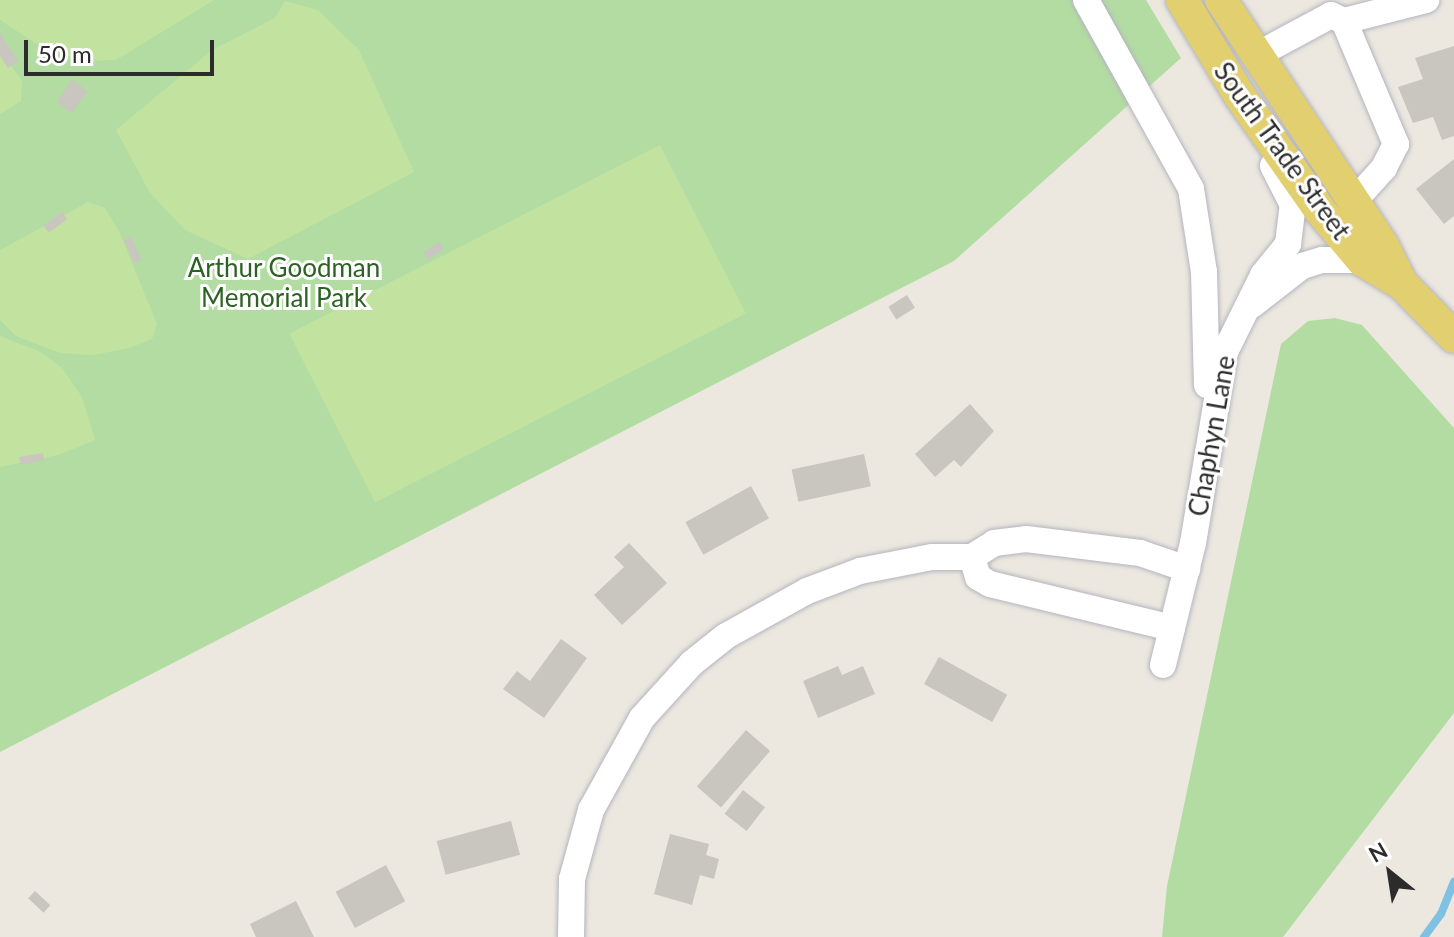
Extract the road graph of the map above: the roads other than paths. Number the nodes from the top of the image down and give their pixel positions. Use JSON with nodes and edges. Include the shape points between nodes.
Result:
{"nodes":[{"id":1,"x":1086,"y":0,"type":"edge"},
{"id":2,"x":1182,"y":0,"type":"edge"},
{"id":3,"x":1221,"y":0,"type":"edge"},
{"id":4,"x":1426,"y":0,"type":"edge"},
{"id":5,"x":1336,"y":12,"type":"edge"},
{"id":6,"x":1255,"y":56,"type":"junction"},
{"id":7,"x":1240,"y":96,"type":"junction"},
{"id":8,"x":1353,"y":202,"type":"junction"},
{"id":9,"x":1362,"y":260,"type":"junction"},
{"id":10,"x":1402,"y":284,"type":"junction"},
{"id":11,"x":1249,"y":307,"type":"junction"},
{"id":12,"x":1454,"y":337,"type":"edge"},
{"id":13,"x":1209,"y":452,"type":"junction"},
{"id":14,"x":972,"y":557,"type":"junction"},
{"id":15,"x":1187,"y":569,"type":"junction"},
{"id":16,"x":1172,"y":628,"type":"junction"},
{"id":17,"x":1163,"y":665,"type":"dead end"},
{"id":18,"x":571,"y":937,"type":"edge"}],
"edges":[{"from":1,"to":13,"type":"street","via":[[1191,189],[1204,272]]},
{"from":2,"to":7,"type":"main road","name":"South Trade Street"},
{"from":3,"to":6,"type":"main road","name":"South Trade Street"},
{"from":4,"to":5,"type":"street"},
{"from":5,"to":6,"type":"street"},
{"from":5,"to":8,"type":"street","via":[[1396,144],[1384,168]]},
{"from":6,"to":8,"type":"main road","name":"South Trade Street"},
{"from":7,"to":9,"type":"main road","name":"South Trade Street","via":[[1319,209]]},
{"from":7,"to":11,"type":"street","name":"Chaphyn Lane","via":[[1253,139],[1285,182],[1293,205],[1288,244],[1263,275]]},
{"from":8,"to":10,"type":"main road","name":"South Trade Street"},
{"from":9,"to":10,"type":"main road","name":"South Trade Street"},
{"from":9,"to":11,"type":"street","name":"Chaphyn Lane","via":[[1302,266]]},
{"from":10,"to":12,"type":"main road","name":"South Trade Street"},
{"from":11,"to":13,"type":"street","name":"Chaphyn Lane","via":[[1223,361]]},
{"from":13,"to":15,"type":"street","name":"Chaphyn Lane"},
{"from":14,"to":15,"type":"street","via":[[994,543],[1026,539],[1126,551]]},
{"from":14,"to":16,"type":"street","via":[[978,577],[990,584]]},
{"from":14,"to":18,"type":"street","via":[[932,557],[834,581],[765,611],[692,663],[642,718],[591,810],[572,879]]},
{"from":15,"to":16,"type":"street","name":"Chaphyn Lane"},
{"from":16,"to":17,"type":"street","name":"Chaphyn Lane"}]}
